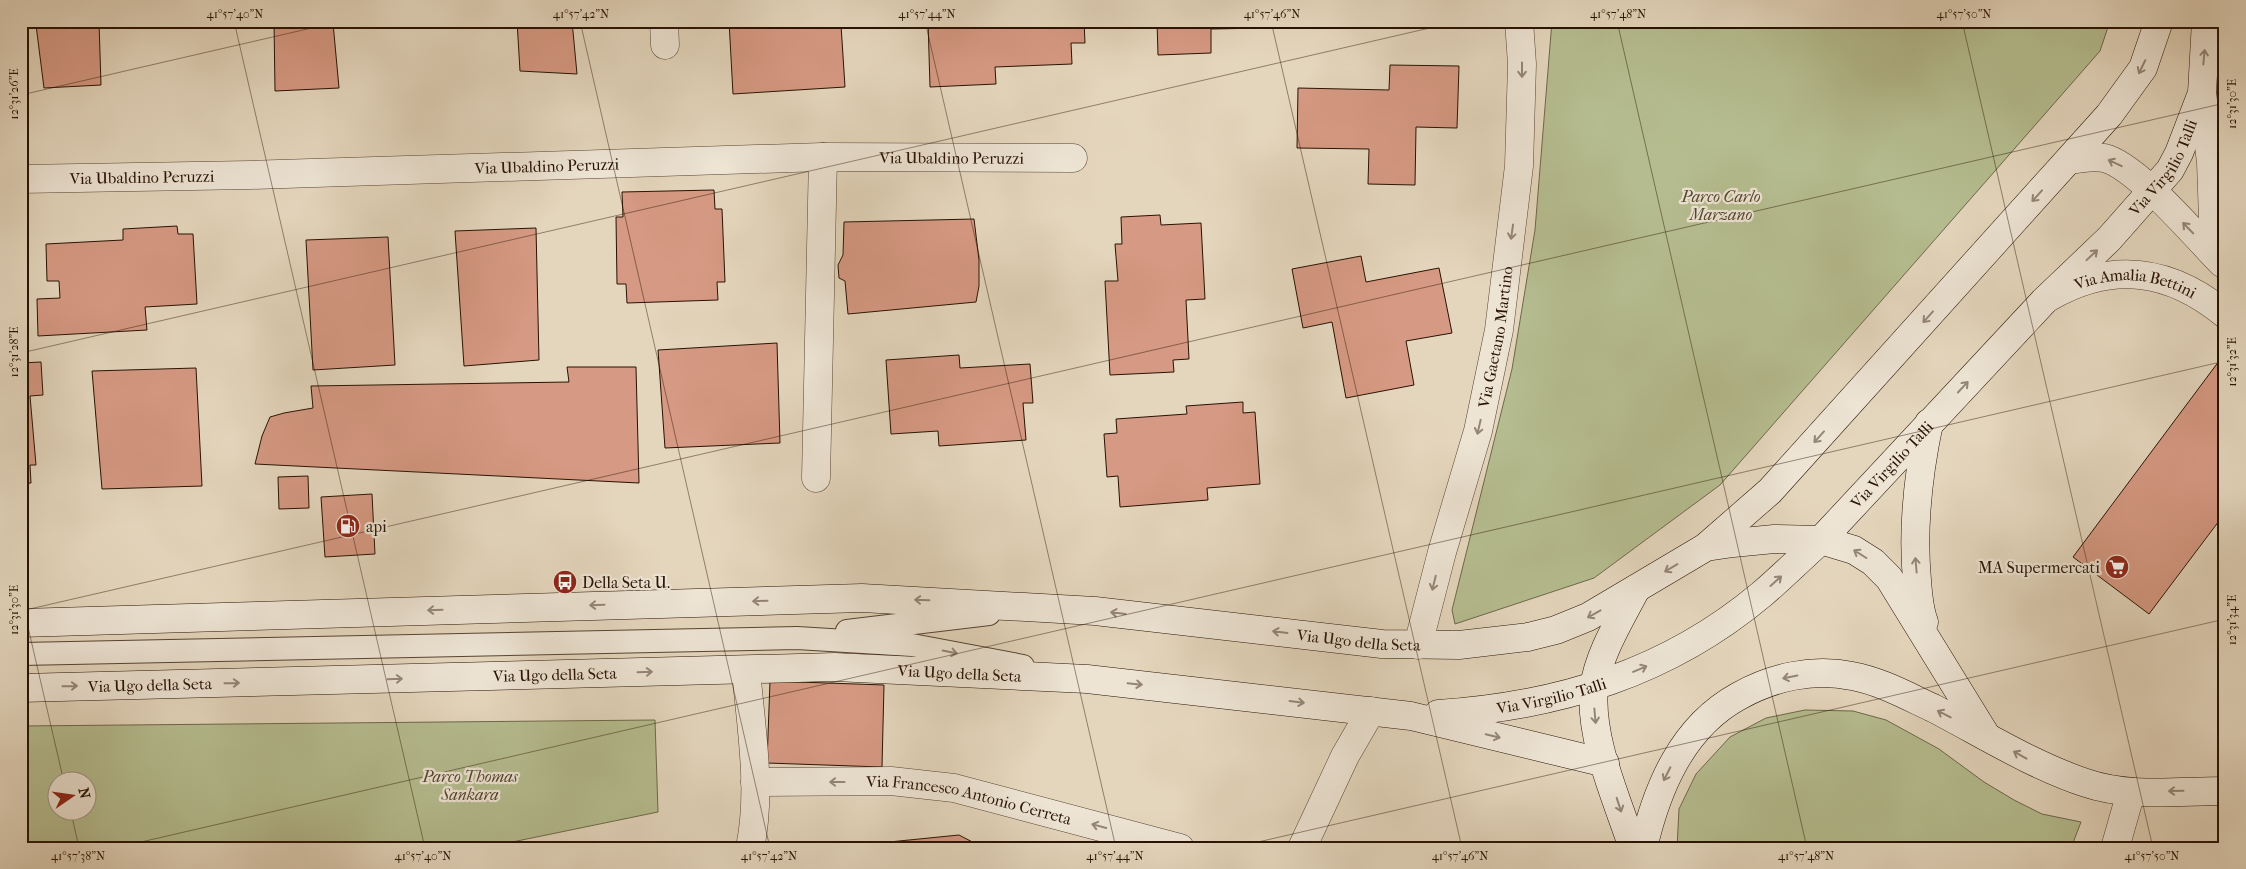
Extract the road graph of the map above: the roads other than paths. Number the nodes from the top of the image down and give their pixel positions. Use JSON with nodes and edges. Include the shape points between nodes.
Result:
{"nodes":[{"id":1,"x":1519,"y":21,"type":"edge"},
{"id":2,"x":2159,"y":21,"type":"edge"},
{"id":3,"x":2206,"y":21,"type":"edge"},
{"id":4,"x":2202,"y":93,"type":"junction"},
{"id":5,"x":823,"y":157,"type":"junction"},
{"id":6,"x":1073,"y":158,"type":"dead end"},
{"id":7,"x":2070,"y":160,"type":"junction"},
{"id":8,"x":21,"y":179,"type":"edge"},
{"id":9,"x":2152,"y":191,"type":"junction"},
{"id":10,"x":2223,"y":264,"type":"edge"},
{"id":11,"x":2044,"y":300,"type":"junction"},
{"id":12,"x":2225,"y":314,"type":"edge"},
{"id":13,"x":1929,"y":422,"type":"junction"},
{"id":14,"x":816,"y":478,"type":"dead end"},
{"id":15,"x":1821,"y":540,"type":"junction"},
{"id":16,"x":1706,"y":548,"type":"junction"},
{"id":17,"x":1636,"y":589,"type":"junction"},
{"id":18,"x":1041,"y":608,"type":"junction"},
{"id":19,"x":21,"y":623,"type":"edge"},
{"id":20,"x":797,"y":638,"type":"junction"},
{"id":21,"x":1418,"y":646,"type":"junction"},
{"id":22,"x":1932,"y":647,"type":"junction"},
{"id":23,"x":21,"y":654,"type":"edge"},
{"id":24,"x":746,"y":670,"type":"junction"},
{"id":25,"x":1087,"y":679,"type":"junction"},
{"id":26,"x":1594,"y":686,"type":"junction"},
{"id":27,"x":21,"y":688,"type":"edge"},
{"id":28,"x":1371,"y":711,"type":"junction"},
{"id":29,"x":1412,"y":716,"type":"junction"},
{"id":30,"x":1987,"y":736,"type":"junction"},
{"id":31,"x":1605,"y":763,"type":"junction"},
{"id":32,"x":755,"y":782,"type":"junction"},
{"id":33,"x":2225,"y":790,"type":"edge"},
{"id":34,"x":2132,"y":792,"type":"junction"},
{"id":35,"x":750,"y":848,"type":"edge"},
{"id":36,"x":1180,"y":848,"type":"edge"},
{"id":37,"x":1302,"y":848,"type":"edge"},
{"id":38,"x":1632,"y":848,"type":"edge"},
{"id":39,"x":1643,"y":848,"type":"edge"},
{"id":40,"x":2116,"y":848,"type":"edge"}],
"edges":[{"from":1,"to":21,"type":"street","name":"Via Gaetano Martino","one_way":true,"via":[[1522,64],[1519,166],[1498,330],[1478,431]]},
{"from":2,"to":7,"type":"street","one_way":true,"via":[[2152,46],[2135,80]]},
{"from":4,"to":3,"type":"street","name":"Via Virgilio Talli","one_way":true},
{"from":4,"to":9,"type":"street","name":"Via Virgilio Talli","via":[[2179,153],[2170,170]]},
{"from":4,"to":10,"type":"street","via":[[2211,162],[2213,219]]},
{"from":5,"to":6,"type":"street","name":"Via Ubaldino Peruzzi"},
{"from":5,"to":8,"type":"street","name":"Via Ubaldino Peruzzi","via":[[260,175]]},
{"from":5,"to":14,"type":"street"},
{"from":9,"to":7,"type":"street","one_way":true,"via":[[2133,173],[2105,158]]},
{"from":7,"to":16,"type":"street","one_way":true,"via":[[1770,491]]},
{"from":10,"to":9,"type":"street","one_way":true},
{"from":11,"to":9,"type":"street","name":"Via Virgilio Talli","one_way":true,"via":[[2109,238]]},
{"from":11,"to":12,"type":"street","name":"Via Amalia Bettini","via":[[2091,278],[2134,274],[2185,287]]},
{"from":13,"to":11,"type":"street","name":"Via Virgilio Talli","one_way":true},
{"from":13,"to":15,"type":"street","name":"Via Virgilio Talli"},
{"from":22,"to":13,"type":"street","one_way":true,"via":[[1922,617],[1914,546],[1919,479]]},
{"from":15,"to":16,"type":"street","via":[[1774,539]]},
{"from":22,"to":15,"type":"street","one_way":true,"via":[[1896,587],[1881,570],[1854,550]]},
{"from":26,"to":15,"type":"street","name":"Via Virgilio Talli","one_way":true,"via":[[1660,660],[1712,630],[1762,594]]},
{"from":16,"to":17,"type":"street","name":"Via Ugo della Seta","one_way":true},
{"from":17,"to":21,"type":"street","name":"Via Ugo della Seta","one_way":true,"via":[[1588,617],[1542,634],[1459,645]]},
{"from":17,"to":26,"type":"street","via":[[1612,637]]},
{"from":18,"to":19,"type":"street","name":"Via Ugo della Seta","one_way":true,"via":[[846,598]]},
{"from":18,"to":20,"type":"lane","name":"Via Ugo della Seta"},
{"from":21,"to":18,"type":"street","name":"Via Ugo della Seta","one_way":true},
{"from":20,"to":23,"type":"lane","name":"Via Ugo della Seta"},
{"from":20,"to":25,"type":"lane","name":"Via Ugo della Seta","one_way":true,"via":[[912,645]]},
{"from":22,"to":30,"type":"street"},
{"from":24,"to":25,"type":"street","name":"Via Ugo della Seta","via":[[835,667]]},
{"from":27,"to":24,"type":"street","name":"Via Ugo della Seta","one_way":true},
{"from":24,"to":32,"type":"street"},
{"from":25,"to":28,"type":"street","name":"Via Ugo della Seta","one_way":true},
{"from":26,"to":29,"type":"street","name":"Via Virgilio Talli","via":[[1503,708]]},
{"from":26,"to":31,"type":"street","one_way":true,"via":[[1596,729]]},
{"from":28,"to":29,"type":"street","name":"Via Ugo della Seta"},
{"from":28,"to":37,"type":"street","via":[[1345,756]]},
{"from":29,"to":31,"type":"street","one_way":true},
{"from":34,"to":30,"type":"street","one_way":true,"via":[[2087,784],[2061,774]]},
{"from":30,"to":39,"type":"street","one_way":true,"via":[[1869,680],[1808,674],[1771,682],[1725,704],[1687,742],[1661,786]]},
{"from":31,"to":38,"type":"street","one_way":true},
{"from":32,"to":35,"type":"street"},
{"from":36,"to":32,"type":"street","name":"Via Francesco Antonio Cerreta","one_way":true,"via":[[954,788],[891,781]]},
{"from":33,"to":34,"type":"street","one_way":true},
{"from":34,"to":40,"type":"street"}]}
